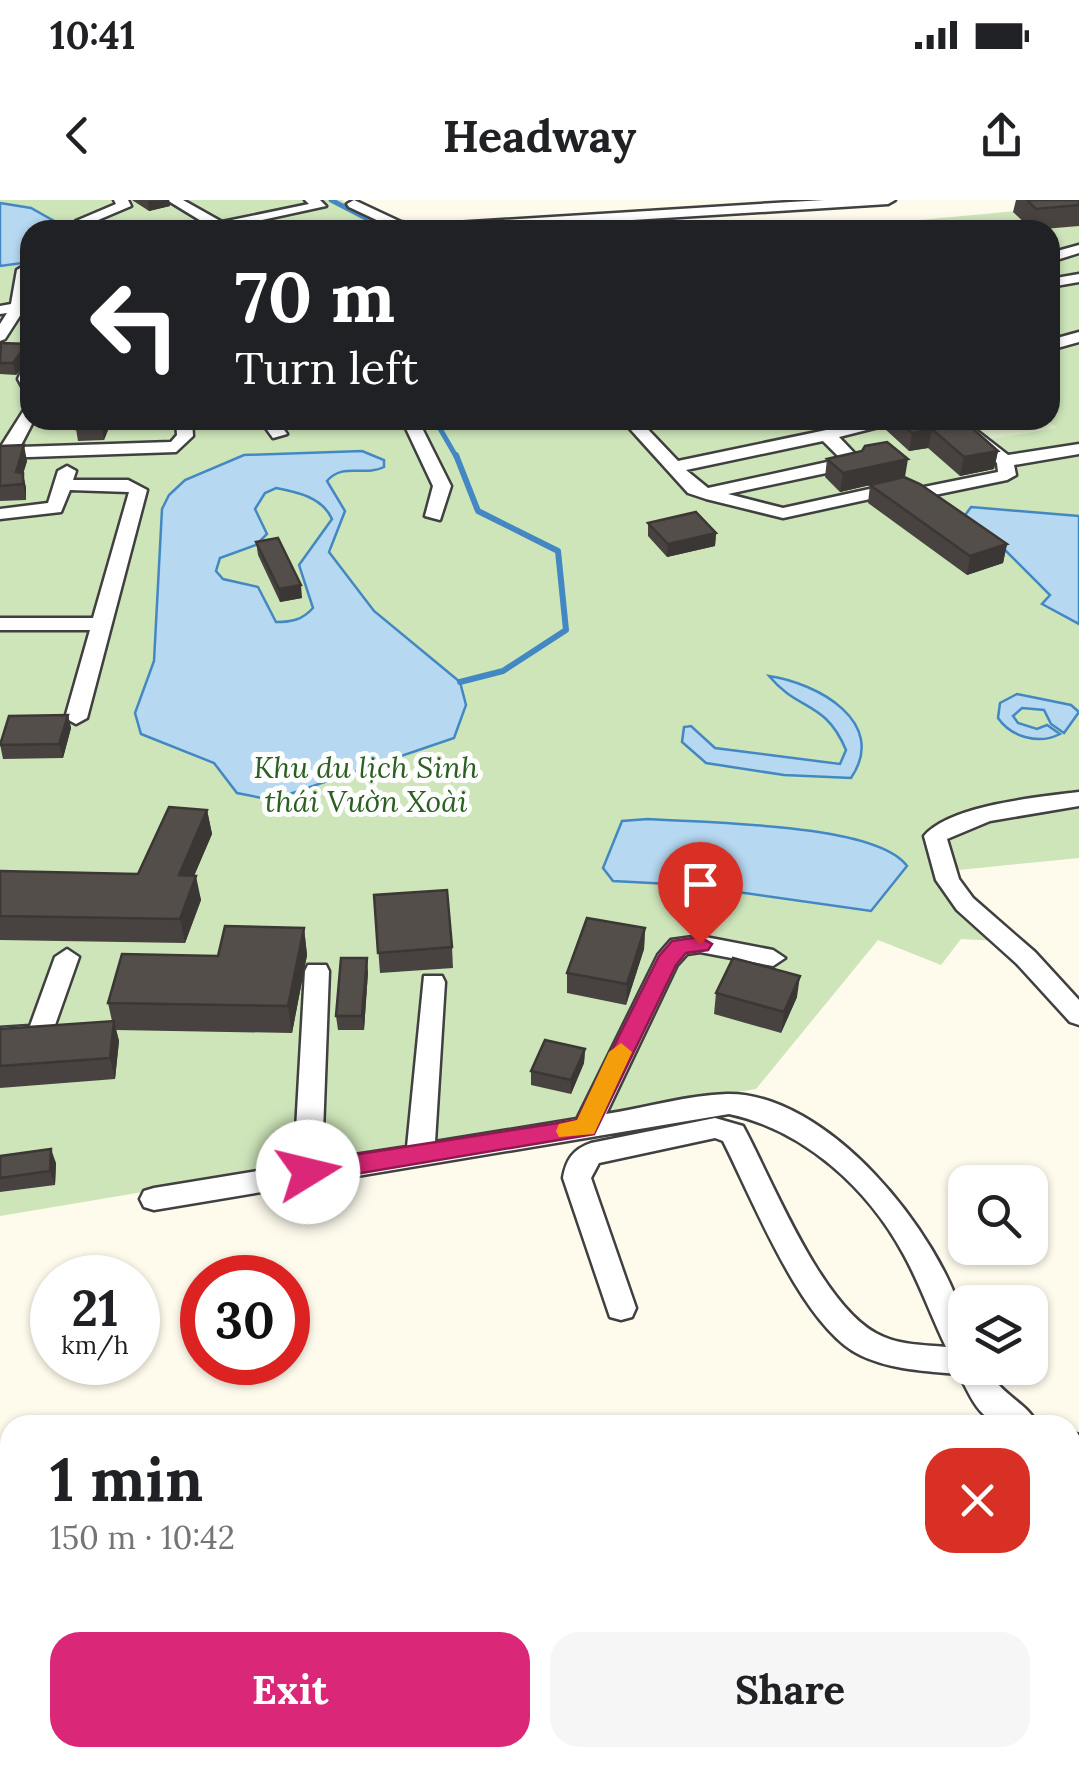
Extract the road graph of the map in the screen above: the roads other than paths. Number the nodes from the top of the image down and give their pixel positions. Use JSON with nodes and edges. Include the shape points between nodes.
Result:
{"nodes":[{"id":1,"x":122,"y":200,"type":"edge"},
{"id":2,"x":174,"y":200,"type":"edge"},
{"id":3,"x":312,"y":200,"type":"edge"},
{"id":4,"x":721,"y":200,"type":"edge"},
{"id":5,"x":888,"y":200,"type":"edge"},
{"id":6,"x":354,"y":204,"type":"dead end"},
{"id":7,"x":740,"y":210,"type":"junction"},
{"id":8,"x":87,"y":220,"type":"edge"},
{"id":9,"x":208,"y":220,"type":"edge"},
{"id":10,"x":253,"y":220,"type":"edge"},
{"id":11,"x":386,"y":220,"type":"edge"},
{"id":12,"x":573,"y":220,"type":"edge"},
{"id":13,"x":20,"y":311,"type":"edge"},
{"id":14,"x":0,"y":336,"type":"edge"},
{"id":15,"x":20,"y":428,"type":"edge"},
{"id":16,"x":185,"y":430,"type":"edge"},
{"id":17,"x":415,"y":430,"type":"edge"},
{"id":18,"x":639,"y":430,"type":"edge"},
{"id":19,"x":854,"y":430,"type":"edge"},
{"id":20,"x":966,"y":430,"type":"edge"},
{"id":21,"x":828,"y":436,"type":"junction"},
{"id":22,"x":1079,"y":450,"type":"edge"},
{"id":23,"x":72,"y":452,"type":"junction"},
{"id":24,"x":4,"y":453,"type":"edge"},
{"id":25,"x":1005,"y":461,"type":"junction"},
{"id":26,"x":674,"y":467,"type":"junction"},
{"id":27,"x":63,"y":484,"type":"junction"},
{"id":28,"x":707,"y":494,"type":"junction"},
{"id":29,"x":0,"y":514,"type":"edge"},
{"id":30,"x":434,"y":516,"type":"dead end"},
{"id":31,"x":0,"y":624,"type":"edge"},
{"id":32,"x":102,"y":624,"type":"junction"},
{"id":33,"x":76,"y":718,"type":"dead end"},
{"id":34,"x":1079,"y":799,"type":"edge"},
{"id":35,"x":67,"y":957,"type":"dead end"},
{"id":36,"x":773,"y":958,"type":"dead end"},
{"id":37,"x":317,"y":971,"type":"dead end"},
{"id":38,"x":433,"y":982,"type":"dead end"},
{"id":39,"x":1079,"y":1016,"type":"edge"},
{"id":40,"x":0,"y":1037,"type":"edge"},
{"id":41,"x":586,"y":1128,"type":"junction"},
{"id":42,"x":420,"y":1154,"type":"junction"},
{"id":43,"x":308,"y":1172,"type":"junction"},
{"id":44,"x":154,"y":1199,"type":"dead end"},
{"id":45,"x":620,"y":1308,"type":"dead end"},
{"id":46,"x":948,"y":1322,"type":"edge"},
{"id":47,"x":948,"y":1357,"type":"edge"},
{"id":48,"x":980,"y":1385,"type":"edge"},
{"id":49,"x":1009,"y":1415,"type":"edge"}],
"edges":[{"from":1,"to":8,"type":"street","via":[[118,210]]},
{"from":2,"to":9,"type":"street"},
{"from":3,"to":10,"type":"street","via":[[319,206]]},
{"from":4,"to":7,"type":"street"},
{"from":5,"to":7,"type":"street"},
{"from":6,"to":11,"type":"street"},
{"from":7,"to":12,"type":"street"},
{"from":13,"to":14,"type":"street"},
{"from":15,"to":24,"type":"street"},
{"from":16,"to":23,"type":"street","via":[[176,448]]},
{"from":17,"to":30,"type":"street","via":[[442,486]]},
{"from":18,"to":26,"type":"street"},
{"from":19,"to":21,"type":"street"},
{"from":20,"to":25,"type":"street"},
{"from":21,"to":26,"type":"street"},
{"from":21,"to":28,"type":"street","via":[[853,462]]},
{"from":22,"to":25,"type":"street"},
{"from":23,"to":24,"type":"street"},
{"from":23,"to":27,"type":"street"},
{"from":25,"to":28,"type":"street","via":[[1007,476],[915,494],[906,486],[783,513]]},
{"from":26,"to":28,"type":"street"},
{"from":27,"to":29,"type":"street","via":[[55,508]]},
{"from":27,"to":32,"type":"street","via":[[128,484],[138,490]]},
{"from":31,"to":32,"type":"street"},
{"from":32,"to":33,"type":"street"},
{"from":34,"to":39,"type":"street","via":[[995,815],[936,836],[948,880],[965,904]]},
{"from":35,"to":40,"type":"street","via":[[40,1035]]},
{"from":36,"to":41,"type":"street","via":[[680,946]]},
{"from":37,"to":43,"type":"street"},
{"from":38,"to":42,"type":"street"},
{"from":41,"to":42,"type":"street"},
{"from":41,"to":46,"type":"street","via":[[728,1104],[758,1107],[783,1120],[860,1176],[908,1236]]},
{"from":42,"to":43,"type":"street"},
{"from":43,"to":44,"type":"street"},
{"from":45,"to":47,"type":"street","via":[[577,1178],[579,1165],[591,1154],[715,1128],[732,1133],[826,1306],[859,1340],[903,1356]]},
{"from":48,"to":49,"type":"street"}]}
